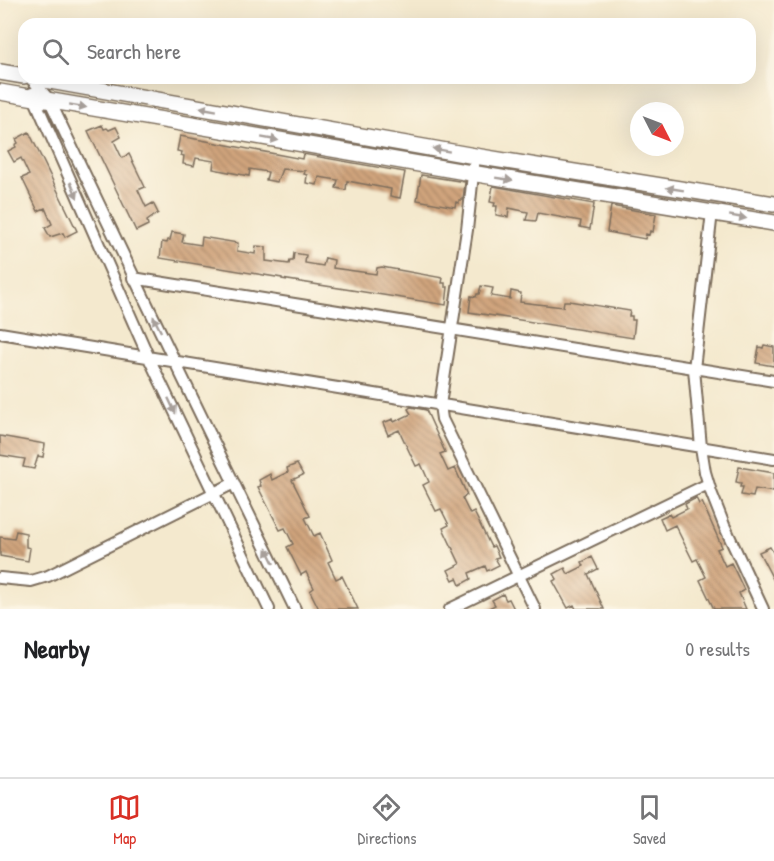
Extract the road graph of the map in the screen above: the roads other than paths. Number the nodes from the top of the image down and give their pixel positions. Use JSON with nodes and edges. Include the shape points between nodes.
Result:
{"nodes":[{"id":1,"x":0,"y":72,"type":"edge"},
{"id":2,"x":18,"y":75,"type":"edge"},
{"id":3,"x":32,"y":84,"type":"edge"},
{"id":4,"x":37,"y":84,"type":"edge"},
{"id":5,"x":66,"y":84,"type":"edge"},
{"id":6,"x":0,"y":92,"type":"edge"},
{"id":7,"x":32,"y":96,"type":"junction"},
{"id":8,"x":50,"y":101,"type":"junction"},
{"id":9,"x":475,"y":156,"type":"junction"},
{"id":10,"x":474,"y":174,"type":"junction"},
{"id":11,"x":774,"y":204,"type":"edge"},
{"id":12,"x":712,"y":212,"type":"junction"},
{"id":13,"x":774,"y":223,"type":"edge"},
{"id":14,"x":134,"y":278,"type":"junction"},
{"id":15,"x":452,"y":329,"type":"junction"},
{"id":16,"x":0,"y":333,"type":"edge"},
{"id":17,"x":150,"y":358,"type":"junction"},
{"id":18,"x":176,"y":362,"type":"junction"},
{"id":19,"x":694,"y":369,"type":"junction"},
{"id":20,"x":774,"y":381,"type":"edge"},
{"id":21,"x":440,"y":405,"type":"junction"},
{"id":22,"x":700,"y":447,"type":"junction"},
{"id":23,"x":774,"y":459,"type":"edge"},
{"id":24,"x":234,"y":483,"type":"junction"},
{"id":25,"x":708,"y":484,"type":"junction"},
{"id":26,"x":213,"y":493,"type":"junction"},
{"id":27,"x":518,"y":576,"type":"junction"},
{"id":28,"x":0,"y":578,"type":"edge"},
{"id":29,"x":269,"y":609,"type":"edge"},
{"id":30,"x":295,"y":609,"type":"edge"},
{"id":31,"x":450,"y":609,"type":"edge"},
{"id":32,"x":535,"y":609,"type":"edge"},
{"id":33,"x":763,"y":609,"type":"edge"}],
"edges":[{"from":1,"to":2,"type":"street"},
{"from":3,"to":7,"type":"street"},
{"from":4,"to":8,"type":"street"},
{"from":9,"to":5,"type":"street","one_way":true},
{"from":6,"to":7,"type":"street"},
{"from":7,"to":8,"type":"street"},
{"from":7,"to":17,"type":"street","one_way":true},
{"from":8,"to":10,"type":"street","one_way":true},
{"from":8,"to":14,"type":"street"},
{"from":9,"to":10,"type":"street"},
{"from":11,"to":9,"type":"street","one_way":true},
{"from":10,"to":12,"type":"street","one_way":true},
{"from":10,"to":15,"type":"street"},
{"from":12,"to":13,"type":"street","one_way":true},
{"from":12,"to":19,"type":"street"},
{"from":14,"to":15,"type":"street"},
{"from":18,"to":14,"type":"street","one_way":true},
{"from":15,"to":19,"type":"street"},
{"from":15,"to":21,"type":"street"},
{"from":16,"to":17,"type":"street"},
{"from":17,"to":18,"type":"street"},
{"from":17,"to":26,"type":"street","one_way":true},
{"from":18,"to":21,"type":"street"},
{"from":18,"to":24,"type":"street"},
{"from":19,"to":20,"type":"street"},
{"from":19,"to":22,"type":"street"},
{"from":21,"to":22,"type":"street"},
{"from":21,"to":27,"type":"street","via":[[442,419]]},
{"from":22,"to":23,"type":"street"},
{"from":22,"to":25,"type":"street"},
{"from":24,"to":26,"type":"street"},
{"from":30,"to":24,"type":"street","one_way":true},
{"from":25,"to":27,"type":"street"},
{"from":25,"to":33,"type":"street"},
{"from":26,"to":28,"type":"street","via":[[48,576],[31,581]]},
{"from":26,"to":29,"type":"street"},
{"from":27,"to":31,"type":"street"},
{"from":27,"to":32,"type":"street"}]}
